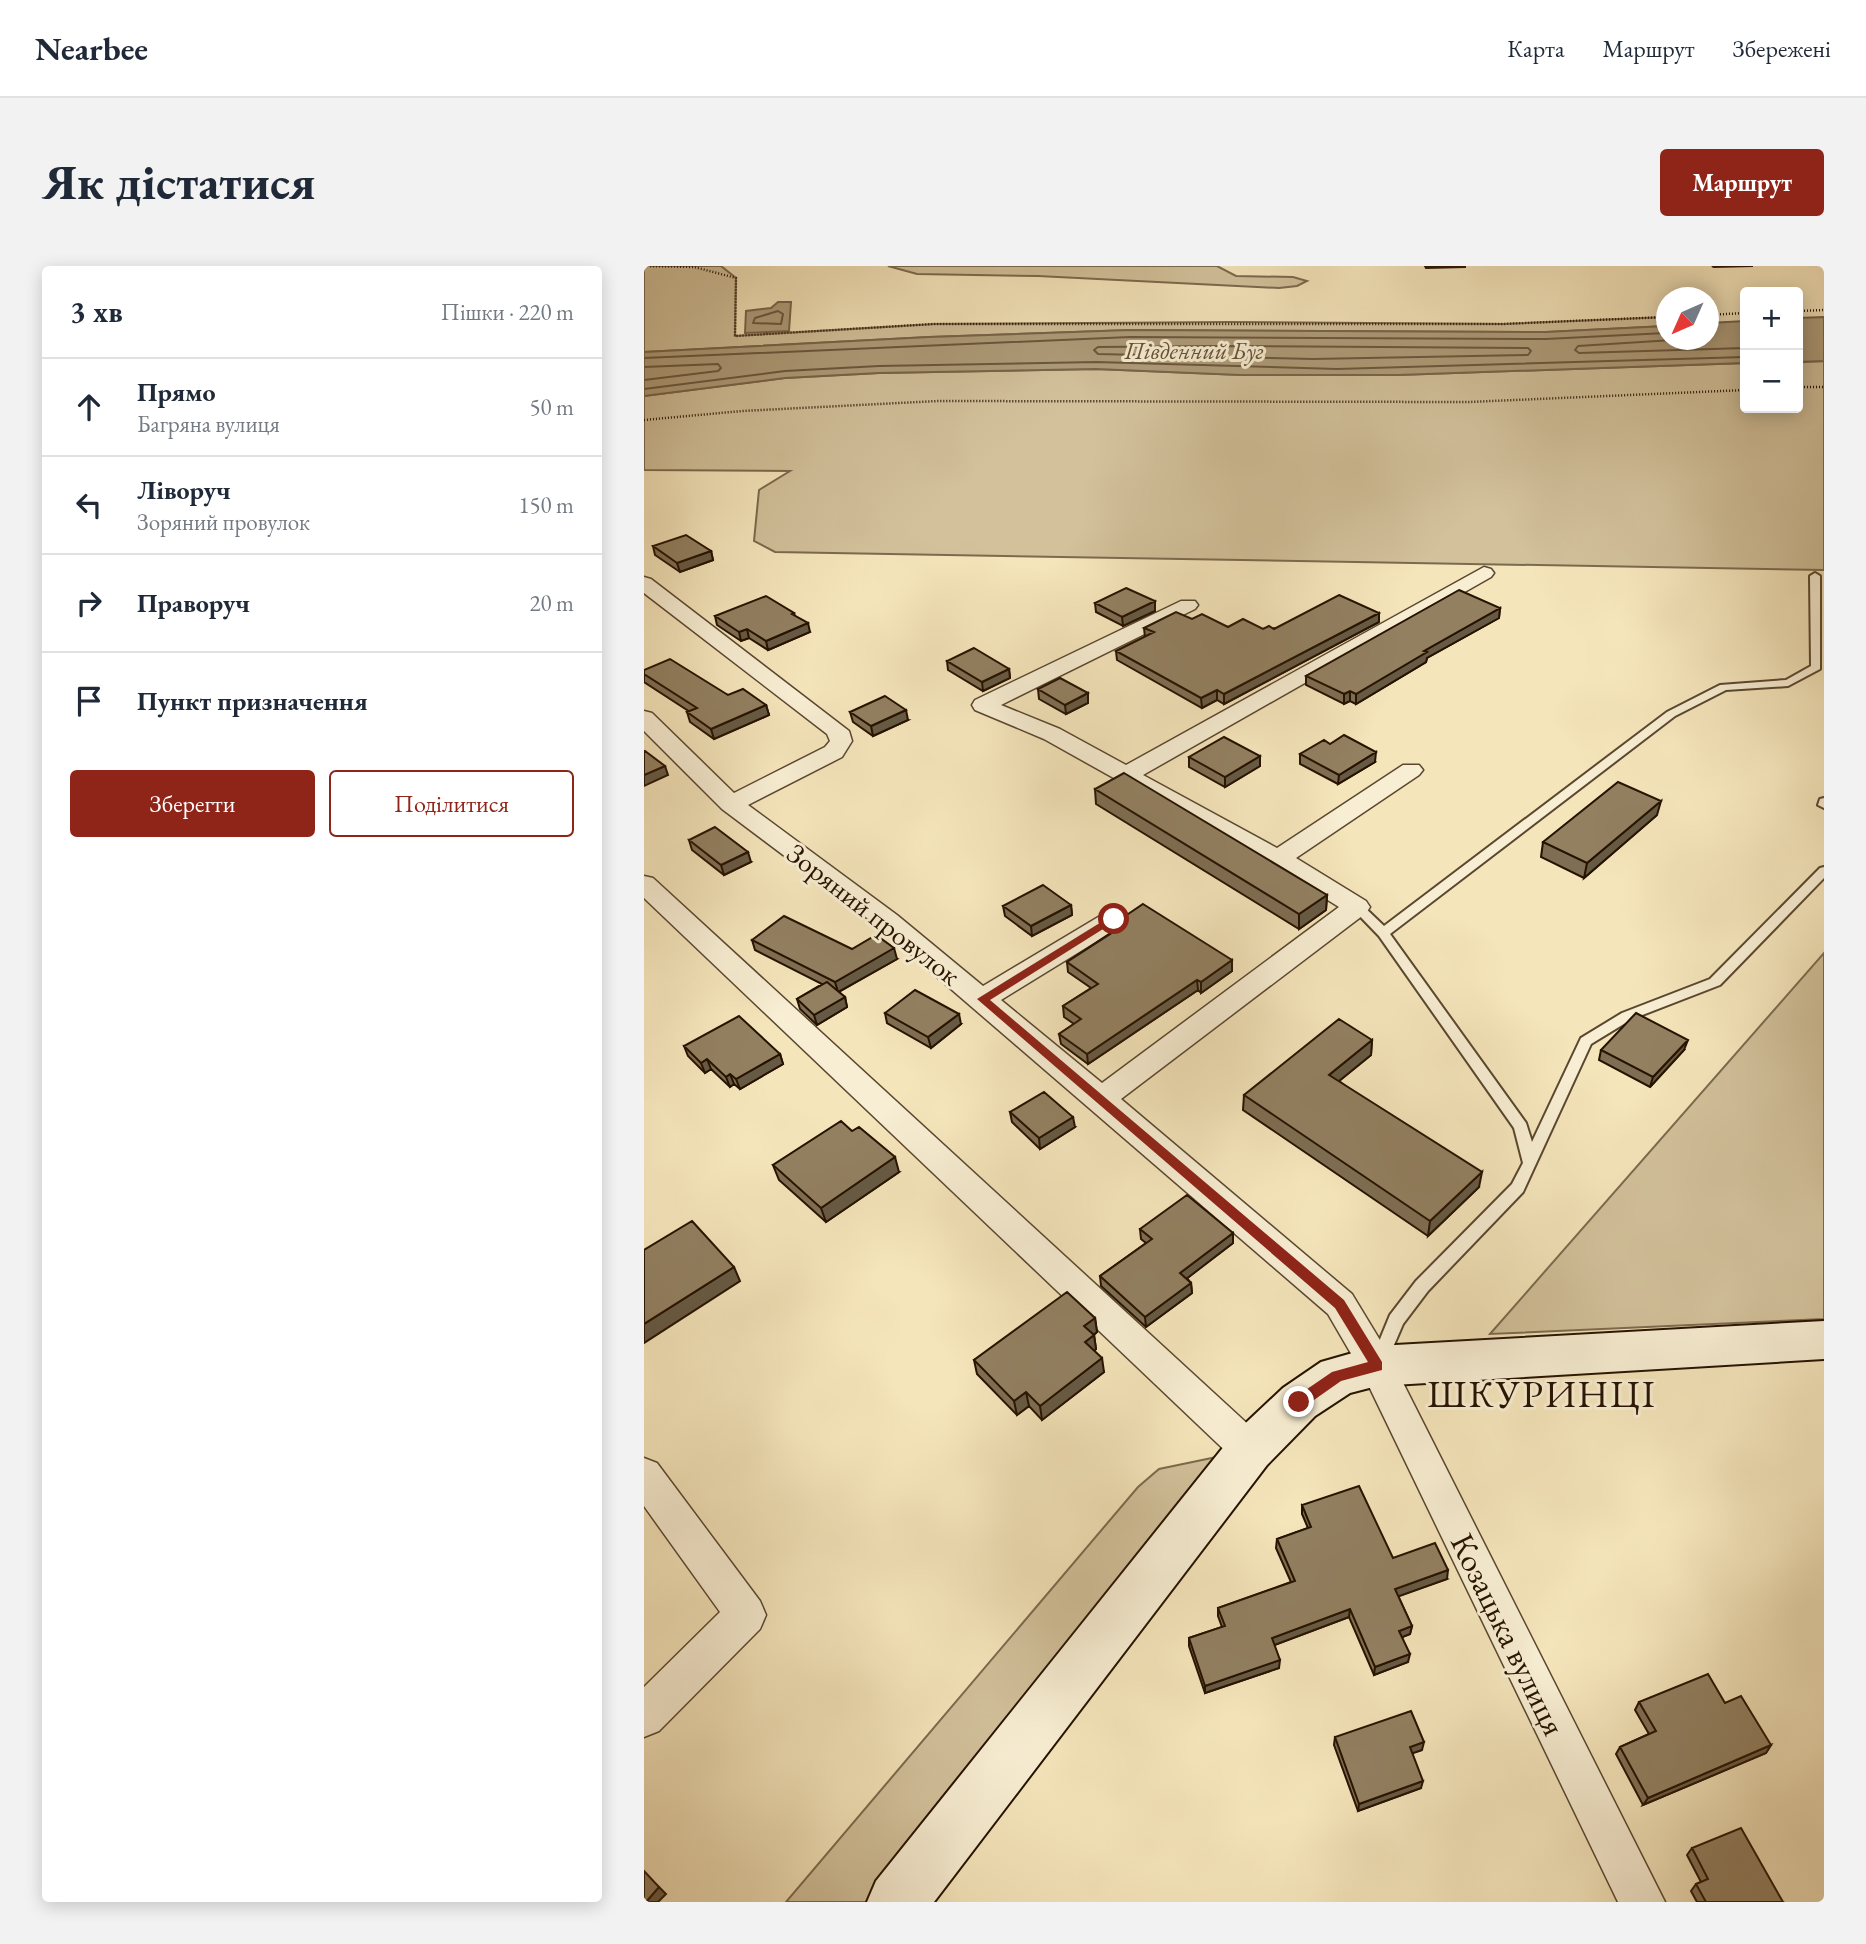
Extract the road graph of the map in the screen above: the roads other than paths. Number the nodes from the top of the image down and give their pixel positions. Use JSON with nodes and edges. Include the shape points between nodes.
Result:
{"nodes":[{"id":1,"x":1484,"y":573,"type":"dead end"},
{"id":2,"x":1815,"y":576,"type":"dead end"},
{"id":3,"x":644,"y":583,"type":"edge"},
{"id":4,"x":1188,"y":605,"type":"dead end"},
{"id":5,"x":646,"y":723,"type":"edge"},
{"id":6,"x":1411,"y":770,"type":"dead end"},
{"id":7,"x":1126,"y":775,"type":"junction"},
{"id":8,"x":731,"y":804,"type":"junction"},
{"id":9,"x":1278,"y":859,"type":"junction"},
{"id":10,"x":1824,"y":871,"type":"edge"},
{"id":11,"x":644,"y":884,"type":"edge"},
{"id":12,"x":1357,"y":907,"type":"junction"},
{"id":13,"x":1114,"y":919,"type":"dead end"},
{"id":14,"x":1383,"y":933,"type":"junction"},
{"id":15,"x":982,"y":999,"type":"junction"},
{"id":16,"x":1101,"y":1098,"type":"junction"},
{"id":17,"x":1530,"y":1163,"type":"junction"},
{"id":18,"x":1824,"y":1340,"type":"edge"},
{"id":19,"x":1377,"y":1366,"type":"junction"},
{"id":20,"x":1250,"y":1451,"type":"junction"},
{"id":21,"x":644,"y":1475,"type":"edge"},
{"id":22,"x":644,"y":1716,"type":"edge"},
{"id":23,"x":898,"y":1901,"type":"edge"},
{"id":24,"x":1642,"y":1902,"type":"edge"}],
"edges":[{"from":1,"to":7,"type":"street"},
{"from":2,"to":14,"type":"lane","via":[[1816,667],[1788,683],[1724,687],[1671,714]]},
{"from":3,"to":8,"type":"street","via":[[838,731],[841,741],[834,752]]},
{"from":4,"to":7,"type":"street","via":[[983,705],[1052,734]]},
{"from":5,"to":8,"type":"street","name":"Зоряний провулок"},
{"from":6,"to":9,"type":"street"},
{"from":7,"to":9,"type":"street"},
{"from":8,"to":15,"type":"street","name":"Зоряний провулок","via":[[888,921]]},
{"from":9,"to":12,"type":"street"},
{"from":10,"to":17,"type":"lane","via":[[1715,982],[1627,1016],[1586,1041]]},
{"from":11,"to":20,"type":"street"},
{"from":12,"to":14,"type":"lane"},
{"from":12,"to":16,"type":"street"},
{"from":13,"to":15,"type":"street"},
{"from":14,"to":17,"type":"lane","via":[[1521,1127]]},
{"from":15,"to":16,"type":"street","name":"Зоряний провулок"},
{"from":16,"to":19,"type":"street","name":"Зоряний провулок","via":[[1340,1304]]},
{"from":17,"to":19,"type":"lane","via":[[1518,1188],[1422,1286],[1396,1320]]},
{"from":18,"to":19,"type":"street"},
{"from":19,"to":20,"type":"street","via":[[1337,1376],[1299,1402]]},
{"from":19,"to":24,"type":"street","name":"Козацька вулиця"},
{"from":20,"to":23,"type":"street"},
{"from":21,"to":22,"type":"street","via":[[747,1615]]}]}
